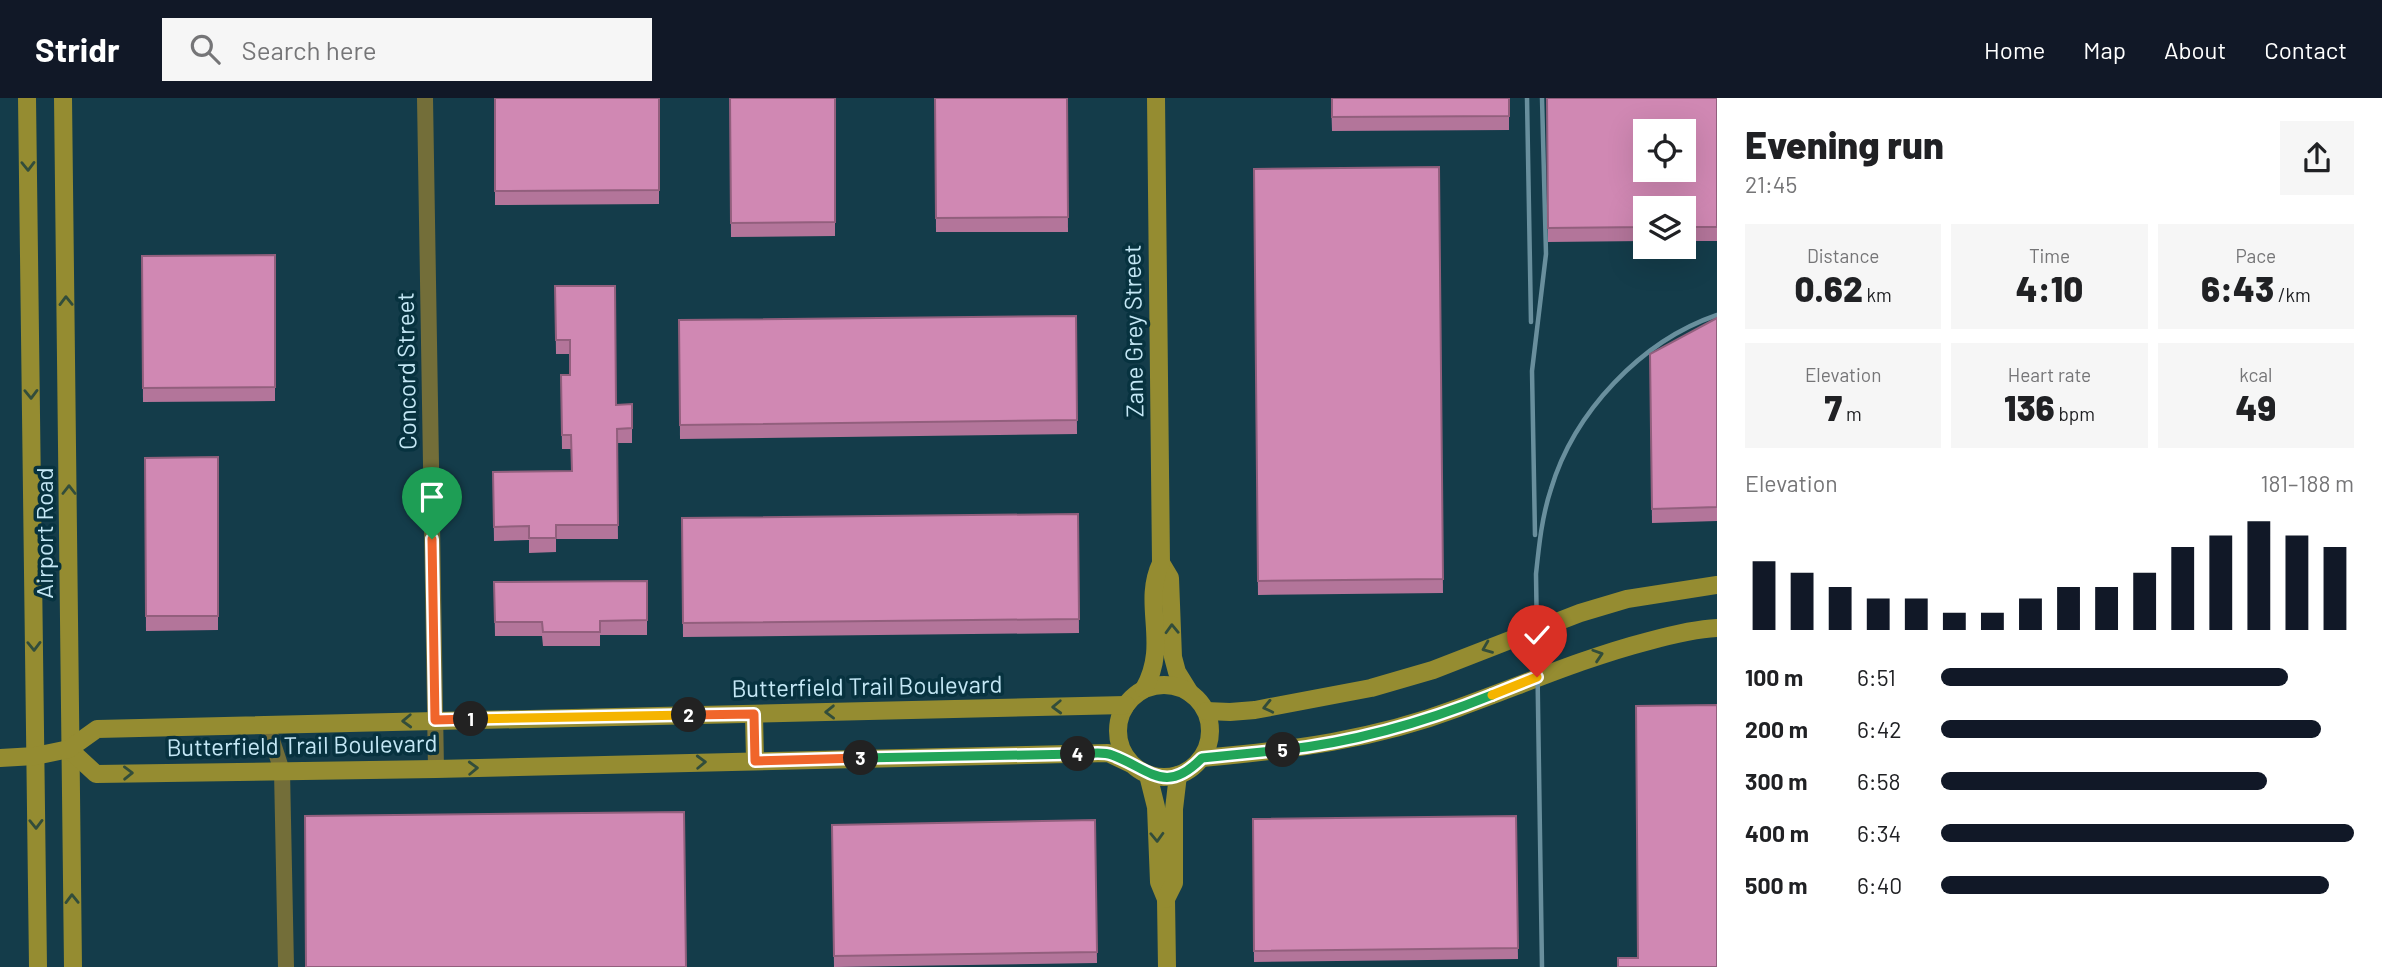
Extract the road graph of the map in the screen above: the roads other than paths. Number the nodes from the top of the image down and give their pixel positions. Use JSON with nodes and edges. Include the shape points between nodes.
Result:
{"nodes":[{"id":1,"x":27,"y":98,"type":"edge"},
{"id":2,"x":63,"y":98,"type":"edge"},
{"id":3,"x":425,"y":98,"type":"edge"},
{"id":4,"x":1156,"y":98,"type":"edge"},
{"id":5,"x":1161,"y":563,"type":"junction"},
{"id":6,"x":1717,"y":585,"type":"edge"},
{"id":7,"x":1717,"y":628,"type":"edge"},
{"id":8,"x":1144,"y":689,"type":"junction"},
{"id":9,"x":1190,"y":693,"type":"junction"},
{"id":10,"x":1126,"y":705,"type":"junction"},
{"id":11,"x":1206,"y":710,"type":"junction"},
{"id":12,"x":754,"y":714,"type":"junction"},
{"id":13,"x":435,"y":720,"type":"junction"},
{"id":14,"x":267,"y":725,"type":"junction"},
{"id":15,"x":69,"y":749,"type":"junction"},
{"id":16,"x":35,"y":756,"type":"junction"},
{"id":17,"x":0,"y":758,"type":"edge"},
{"id":18,"x":1202,"y":758,"type":"junction"},
{"id":19,"x":755,"y":761,"type":"junction"},
{"id":20,"x":1131,"y":764,"type":"junction"},
{"id":21,"x":436,"y":769,"type":"junction"},
{"id":22,"x":282,"y":771,"type":"junction"},
{"id":23,"x":1148,"y":775,"type":"junction"},
{"id":24,"x":1178,"y":775,"type":"junction"},
{"id":25,"x":1166,"y":899,"type":"junction"},
{"id":26,"x":38,"y":967,"type":"edge"},
{"id":27,"x":73,"y":967,"type":"edge"},
{"id":28,"x":286,"y":967,"type":"edge"},
{"id":29,"x":1167,"y":967,"type":"edge"}],
"edges":[{"from":1,"to":16,"type":"street","one_way":true},
{"from":15,"to":2,"type":"street","name":"Airport Road","one_way":true},
{"from":3,"to":13,"type":"street","name":"Concord Street"},
{"from":4,"to":5,"type":"street","name":"Zane Grey Street"},
{"from":5,"to":8,"type":"street","name":"Zane Grey Street","via":[[1153,601],[1156,657]]},
{"from":9,"to":5,"type":"street","name":"Zane Grey Street","one_way":true,"via":[[1173,657],[1170,578]]},
{"from":6,"to":11,"type":"street","one_way":true,"via":[[1580,613],[1433,670],[1371,688],[1255,710]]},
{"from":18,"to":7,"type":"street","one_way":true,"via":[[1310,747],[1377,734],[1600,654]]},
{"from":8,"to":9,"type":"street","via":[[1167,685]]},
{"from":8,"to":10,"type":"street"},
{"from":9,"to":11,"type":"street"},
{"from":10,"to":12,"type":"street","name":"Butterfield Trail Boulevard","one_way":true},
{"from":10,"to":20,"type":"street","via":[[1118,724],[1120,746]]},
{"from":11,"to":18,"type":"street","via":[[1210,734]]},
{"from":12,"to":13,"type":"street","name":"Butterfield Trail Boulevard"},
{"from":12,"to":19,"type":"street"},
{"from":13,"to":14,"type":"street","name":"Butterfield Trail Boulevard","one_way":true},
{"from":13,"to":21,"type":"street","name":"Concord Street"},
{"from":14,"to":15,"type":"street","name":"Butterfield Trail Boulevard","via":[[97,729]]},
{"from":14,"to":22,"type":"street"},
{"from":15,"to":16,"type":"street","name":"Butterfield Trail Boulevard"},
{"from":15,"to":22,"type":"street","name":"Butterfield Trail Boulevard","one_way":true,"via":[[96,774]]},
{"from":27,"to":15,"type":"street","name":"Airport Road","one_way":true},
{"from":16,"to":17,"type":"street","name":"Butterfield Trail Boulevard"},
{"from":16,"to":26,"type":"street","one_way":true},
{"from":18,"to":24,"type":"street"},
{"from":19,"to":20,"type":"street","name":"Butterfield Trail Boulevard","via":[[1108,753]]},
{"from":21,"to":19,"type":"street","name":"Butterfield Trail Boulevard","one_way":true},
{"from":20,"to":23,"type":"street"},
{"from":21,"to":22,"type":"street","name":"Butterfield Trail Boulevard"},
{"from":22,"to":28,"type":"street"},
{"from":23,"to":24,"type":"street"},
{"from":23,"to":25,"type":"street","one_way":true,"via":[[1156,807],[1159,882]]},
{"from":24,"to":25,"type":"street","via":[[1174,883]]},
{"from":25,"to":29,"type":"street"}]}
